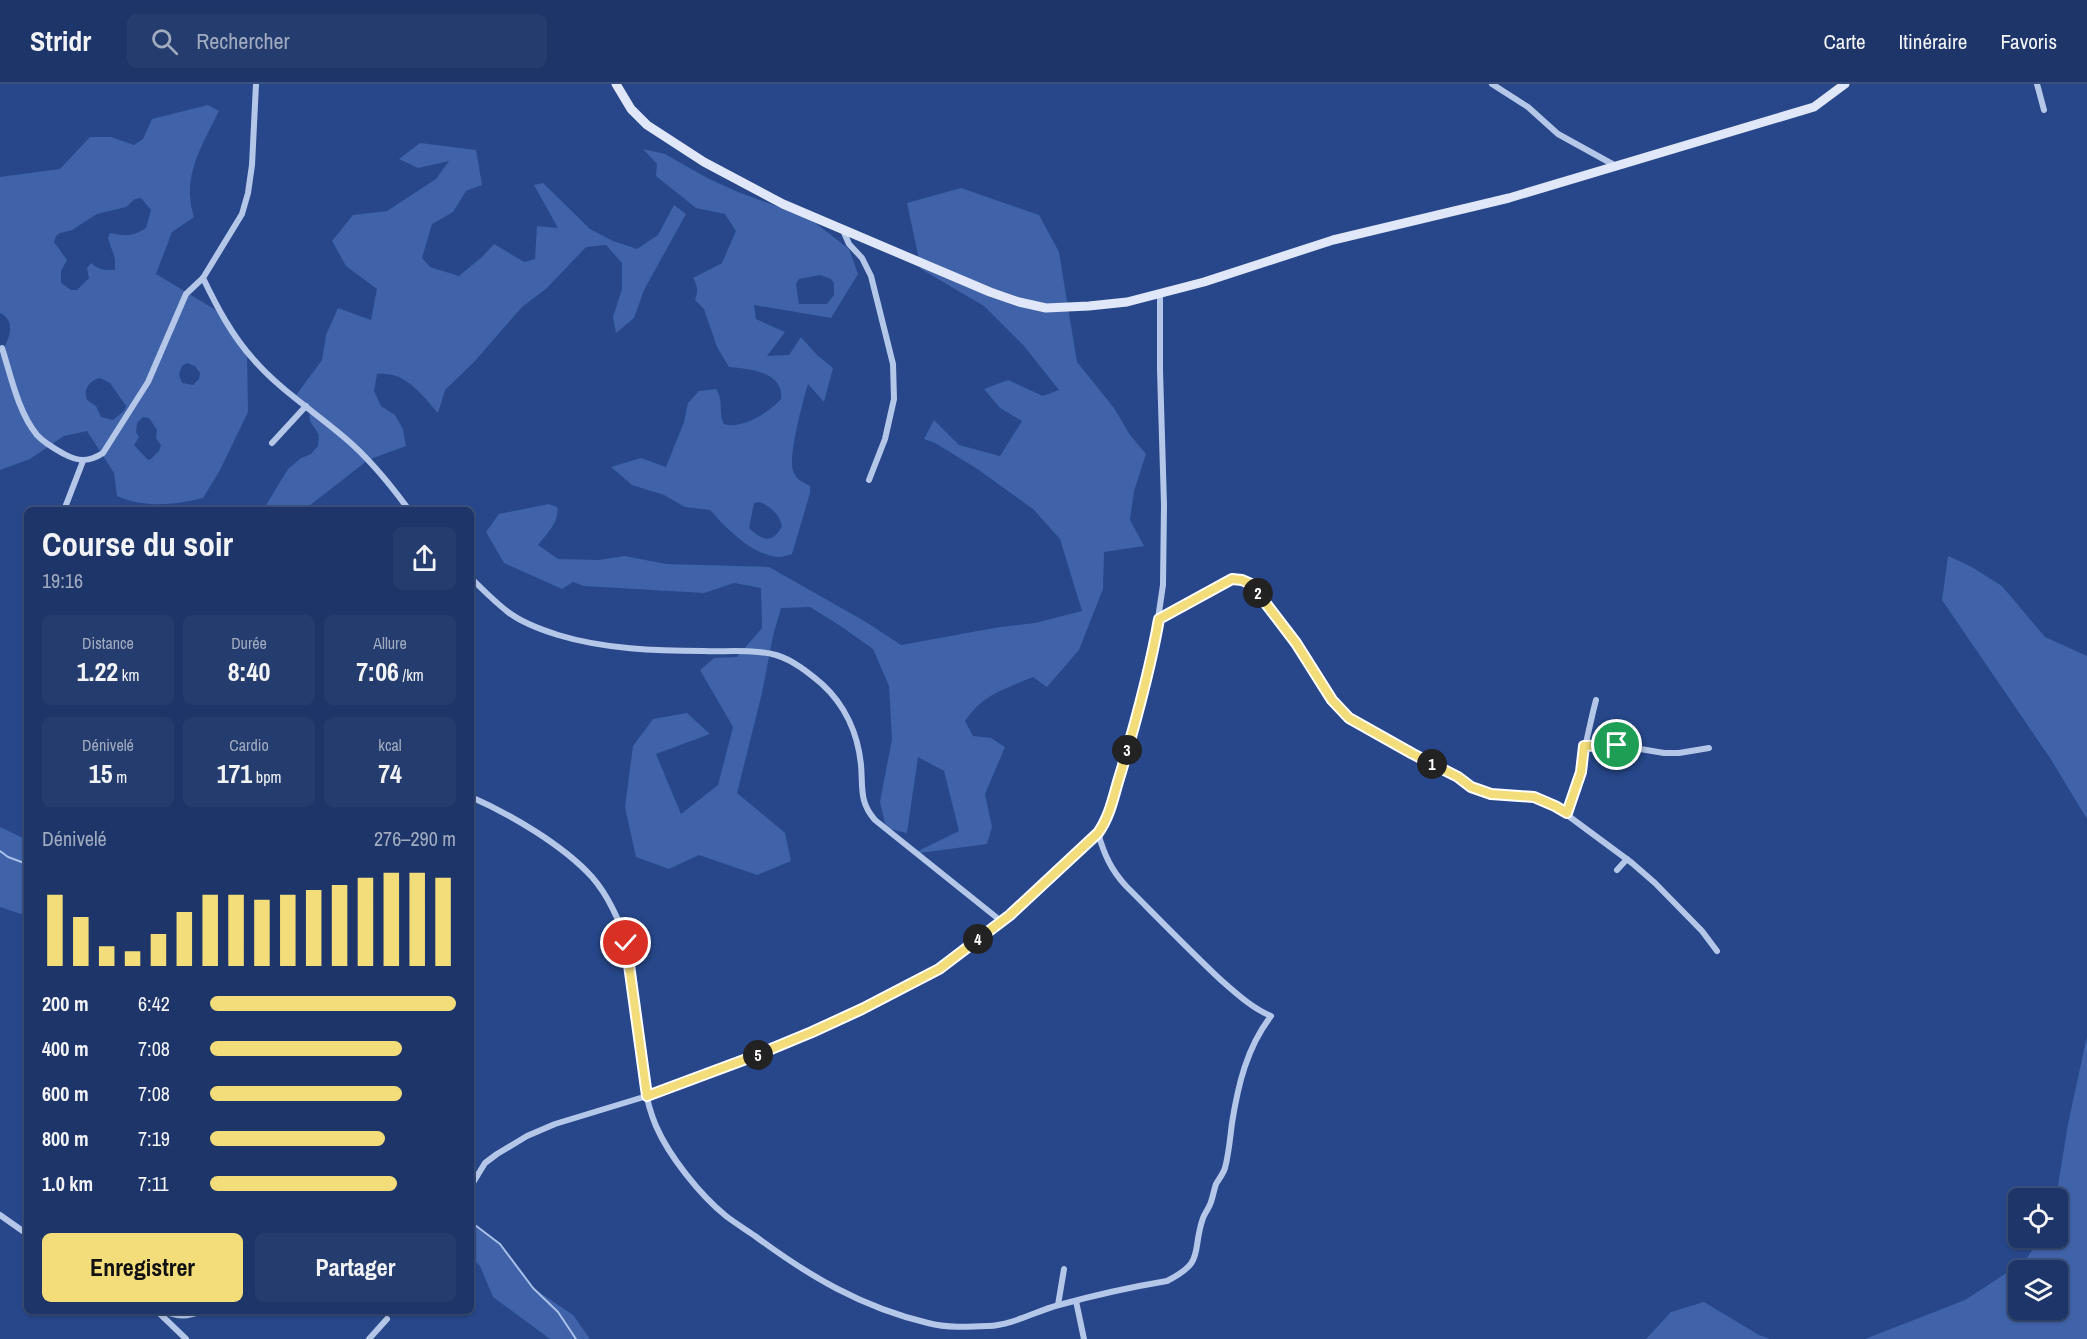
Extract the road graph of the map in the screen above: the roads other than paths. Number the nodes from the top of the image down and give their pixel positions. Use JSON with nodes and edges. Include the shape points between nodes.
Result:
{"nodes":[{"id":1,"x":256,"y":84,"type":"edge"},
{"id":2,"x":616,"y":84,"type":"edge"},
{"id":3,"x":1492,"y":84,"type":"edge"},
{"id":4,"x":1845,"y":84,"type":"edge"},
{"id":5,"x":2037,"y":84,"type":"edge"},
{"id":6,"x":2044,"y":110,"type":"dead end"},
{"id":7,"x":1617,"y":166,"type":"junction"},
{"id":8,"x":842,"y":228,"type":"junction"},
{"id":9,"x":202,"y":278,"type":"junction"},
{"id":10,"x":1160,"y":294,"type":"junction"},
{"id":11,"x":2,"y":348,"type":"dead end"},
{"id":12,"x":306,"y":406,"type":"junction"},
{"id":13,"x":272,"y":443,"type":"dead end"},
{"id":14,"x":83,"y":461,"type":"junction"},
{"id":15,"x":869,"y":480,"type":"dead end"},
{"id":16,"x":65,"y":507,"type":"edge"},
{"id":17,"x":407,"y":507,"type":"edge"},
{"id":18,"x":474,"y":581,"type":"edge"},
{"id":19,"x":1159,"y":619,"type":"junction"},
{"id":20,"x":1596,"y":700,"type":"dead end"},
{"id":21,"x":1584,"y":746,"type":"junction"},
{"id":22,"x":1709,"y":748,"type":"dead end"},
{"id":23,"x":474,"y":798,"type":"edge"},
{"id":24,"x":1567,"y":813,"type":"junction"},
{"id":25,"x":1098,"y":833,"type":"junction"},
{"id":26,"x":1627,"y":860,"type":"junction"},
{"id":27,"x":1617,"y":870,"type":"dead end"},
{"id":28,"x":1001,"y":921,"type":"junction"},
{"id":29,"x":1717,"y":951,"type":"dead end"},
{"id":30,"x":647,"y":1096,"type":"junction"},
{"id":31,"x":474,"y":1181,"type":"edge"},
{"id":32,"x":0,"y":1215,"type":"edge"},
{"id":33,"x":24,"y":1232,"type":"edge"},
{"id":34,"x":1064,"y":1269,"type":"dead end"},
{"id":35,"x":1076,"y":1301,"type":"junction"},
{"id":36,"x":1058,"y":1305,"type":"junction"},
{"id":37,"x":160,"y":1314,"type":"edge"},
{"id":38,"x":171,"y":1314,"type":"edge"},
{"id":39,"x":192,"y":1314,"type":"edge"},
{"id":40,"x":387,"y":1319,"type":"dead end"},
{"id":41,"x":186,"y":1339,"type":"edge"},
{"id":42,"x":369,"y":1339,"type":"edge"},
{"id":43,"x":1084,"y":1339,"type":"edge"}],
"edges":[{"from":1,"to":9,"type":"street","via":[[248,194],[236,226]]},
{"from":2,"to":8,"type":"main road","via":[[631,109],[647,125],[687,151],[783,204]]},
{"from":3,"to":7,"type":"street","via":[[1528,107],[1558,134]]},
{"from":4,"to":7,"type":"main road","via":[[1814,107]]},
{"from":5,"to":6,"type":"street"},
{"from":7,"to":10,"type":"main road","via":[[1509,198],[1333,240]]},
{"from":8,"to":10,"type":"main road","via":[[990,292],[1046,308],[1126,302]]},
{"from":8,"to":15,"type":"street","via":[[871,276],[893,364],[894,399]]},
{"from":9,"to":12,"type":"street","via":[[219,312],[251,356]]},
{"from":9,"to":14,"type":"street","via":[[186,294],[148,382],[103,453]]},
{"from":10,"to":19,"type":"street","via":[[1165,554]]},
{"from":11,"to":14,"type":"street","via":[[25,416],[38,435],[51,447]]},
{"from":12,"to":13,"type":"street"},
{"from":12,"to":17,"type":"street","via":[[381,473]]},
{"from":14,"to":16,"type":"street"},
{"from":18,"to":28,"type":"street","via":[[509,613],[560,635],[618,647],[775,655],[809,673],[842,707],[853,727],[867,811]]},
{"from":19,"to":24,"type":"street","via":[[1232,579],[1251,584],[1296,643],[1332,700],[1349,718],[1471,787],[1491,794],[1534,797]]},
{"from":19,"to":25,"type":"street","via":[[1134,730],[1106,823]]},
{"from":20,"to":21,"type":"street"},
{"from":21,"to":22,"type":"street","via":[[1617,745],[1664,753]]},
{"from":21,"to":24,"type":"street","via":[[1581,772]]},
{"from":23,"to":30,"type":"street","via":[[527,826],[568,856],[592,878],[613,910],[626,943]]},
{"from":24,"to":26,"type":"street"},
{"from":25,"to":28,"type":"street"},
{"from":25,"to":35,"type":"street","via":[[1104,855],[1126,886],[1243,999],[1271,1016],[1248,1054],[1225,1167],[1203,1218],[1191,1265],[1167,1281]]},
{"from":26,"to":27,"type":"street"},
{"from":26,"to":29,"type":"street","via":[[1671,899]]},
{"from":28,"to":30,"type":"street","via":[[939,969],[862,1009],[749,1058]]},
{"from":30,"to":31,"type":"street","via":[[527,1136],[485,1163]]},
{"from":30,"to":36,"type":"street","via":[[656,1126],[677,1161],[708,1199],[726,1216],[831,1287],[867,1304],[929,1324],[955,1327],[992,1326]]},
{"from":32,"to":33,"type":"street"},
{"from":34,"to":36,"type":"street"},
{"from":35,"to":36,"type":"street"},
{"from":35,"to":43,"type":"street"},
{"from":37,"to":41,"type":"street"},
{"from":38,"to":39,"type":"street"},
{"from":40,"to":42,"type":"street"}]}
